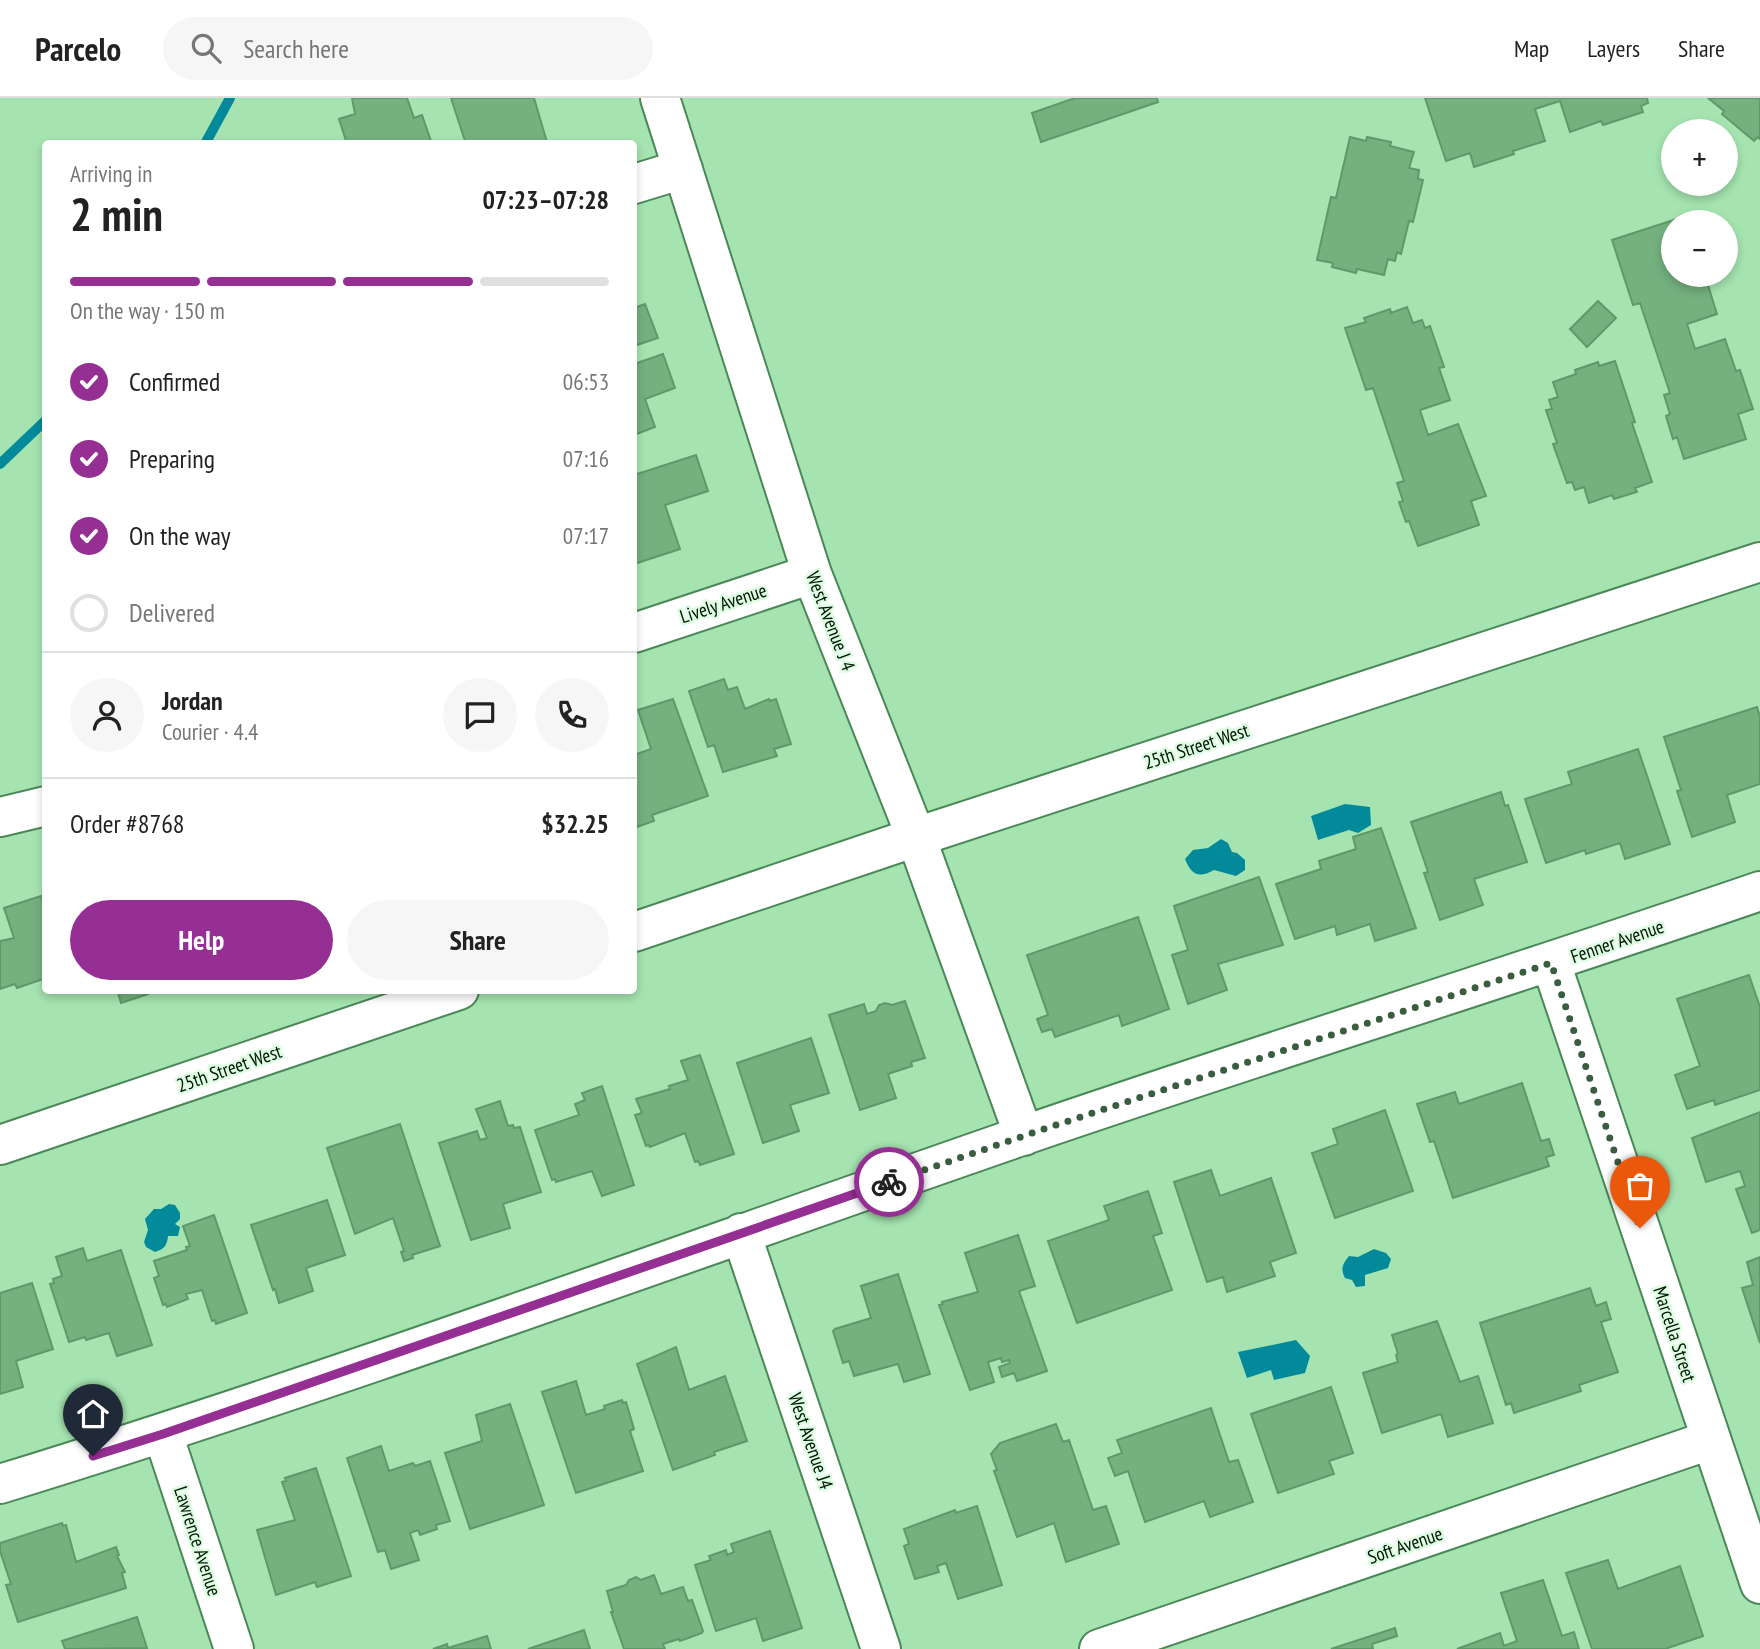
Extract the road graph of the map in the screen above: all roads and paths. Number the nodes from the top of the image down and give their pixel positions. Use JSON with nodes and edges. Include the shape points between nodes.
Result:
{"nodes":[{"id":1,"x":660,"y":98,"type":"edge"},
{"id":2,"x":683,"y":169,"type":"junction"},
{"id":3,"x":637,"y":183,"type":"edge"},
{"id":4,"x":1760,"y":562,"type":"edge"},
{"id":5,"x":812,"y":574,"type":"junction"},
{"id":6,"x":637,"y":632,"type":"edge"},
{"id":7,"x":42,"y":807,"type":"edge"},
{"id":8,"x":0,"y":817,"type":"edge"},
{"id":9,"x":916,"y":837,"type":"junction"},
{"id":10,"x":1760,"y":891,"type":"edge"},
{"id":11,"x":637,"y":931,"type":"edge"},
{"id":12,"x":1551,"y":963,"type":"junction"},
{"id":13,"x":447,"y":994,"type":"edge"},
{"id":14,"x":1024,"y":1136,"type":"junction"},
{"id":15,"x":0,"y":1145,"type":"edge"},
{"id":16,"x":741,"y":1233,"type":"junction"},
{"id":17,"x":163,"y":1434,"type":"junction"},
{"id":18,"x":1710,"y":1440,"type":"junction"},
{"id":19,"x":0,"y":1485,"type":"edge"},
{"id":20,"x":1760,"y":1584,"type":"edge"},
{"id":21,"x":234,"y":1649,"type":"edge"},
{"id":22,"x":881,"y":1649,"type":"edge"},
{"id":23,"x":1099,"y":1649,"type":"edge"}],
"edges":[{"from":1,"to":2,"type":"street","name":"West Avenue J 4"},
{"from":2,"to":3,"type":"street"},
{"from":2,"to":5,"type":"street","name":"West Avenue J 4"},
{"from":4,"to":9,"type":"street","name":"25th Street West"},
{"from":5,"to":6,"type":"street","name":"Lively Avenue"},
{"from":5,"to":9,"type":"street","name":"West Avenue J 4"},
{"from":7,"to":8,"type":"street"},
{"from":9,"to":11,"type":"street","name":"25th Street West"},
{"from":9,"to":14,"type":"street","name":"West Avenue J 4"},
{"from":10,"to":12,"type":"street","name":"Fenner Avenue"},
{"from":12,"to":14,"type":"street","name":"Fenner Avenue"},
{"from":12,"to":18,"type":"street","name":"Marcella Street"},
{"from":13,"to":15,"type":"street","name":"25th Street West"},
{"from":14,"to":16,"type":"street","name":"Fenner Avenue"},
{"from":16,"to":17,"type":"street","name":"Fenner Avenue"},
{"from":16,"to":22,"type":"street","name":"West Avenue J4"},
{"from":17,"to":19,"type":"street","name":"Fenner Avenue"},
{"from":17,"to":21,"type":"street","name":"Lawrence Avenue"},
{"from":18,"to":20,"type":"street","name":"Marcella Street"},
{"from":18,"to":23,"type":"street","name":"Soft Avenue"}]}
